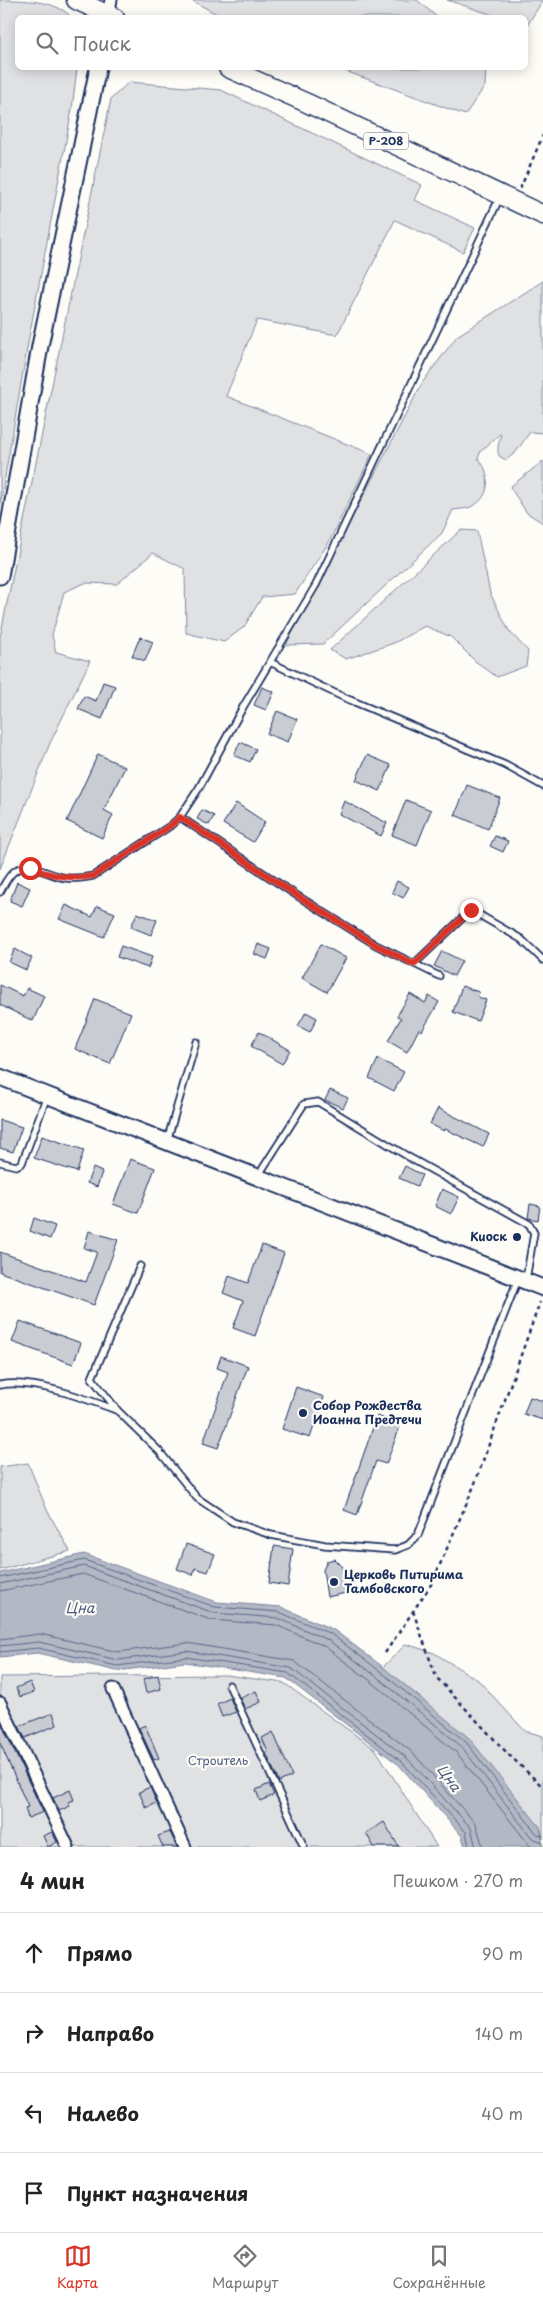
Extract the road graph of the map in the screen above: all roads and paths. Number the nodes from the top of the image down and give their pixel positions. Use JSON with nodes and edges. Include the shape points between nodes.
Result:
{"nodes":[{"id":1,"x":76,"y":0,"type":"edge"},
{"id":2,"x":110,"y":12,"type":"edge"},
{"id":3,"x":98,"y":70,"type":"edge"},
{"id":4,"x":233,"y":70,"type":"edge"},
{"id":5,"x":543,"y":135,"type":"edge"},
{"id":6,"x":507,"y":199,"type":"junction"},
{"id":7,"x":543,"y":215,"type":"edge"},
{"id":8,"x":0,"y":576,"type":"edge"},
{"id":9,"x":270,"y":662,"type":"junction"},
{"id":10,"x":543,"y":786,"type":"edge"},
{"id":11,"x":180,"y":817,"type":"junction"},
{"id":12,"x":0,"y":892,"type":"edge"},
{"id":13,"x":543,"y":960,"type":"edge"},
{"id":14,"x":414,"y":964,"type":"junction"},
{"id":15,"x":440,"y":976,"type":"dead end"},
{"id":16,"x":196,"y":1042,"type":"dead end"},
{"id":17,"x":0,"y":1077,"type":"edge"},
{"id":18,"x":47,"y":1096,"type":"junction"},
{"id":19,"x":166,"y":1143,"type":"junction"},
{"id":20,"x":0,"y":1162,"type":"edge"},
{"id":21,"x":257,"y":1178,"type":"junction"},
{"id":22,"x":140,"y":1266,"type":"dead end"},
{"id":23,"x":521,"y":1280,"type":"junction"},
{"id":24,"x":543,"y":1288,"type":"edge"},
{"id":25,"x":543,"y":1293,"type":"edge"},
{"id":26,"x":0,"y":1385,"type":"edge"},
{"id":27,"x":118,"y":1411,"type":"junction"},
{"id":28,"x":413,"y":1611,"type":"junction"},
{"id":29,"x":384,"y":1653,"type":"dead end"},
{"id":30,"x":229,"y":1684,"type":"dead end"},
{"id":31,"x":113,"y":1689,"type":"dead end"},
{"id":32,"x":0,"y":1703,"type":"edge"},
{"id":33,"x":543,"y":1787,"type":"edge"},
{"id":34,"x":68,"y":1847,"type":"edge"},
{"id":35,"x":185,"y":1847,"type":"edge"},
{"id":36,"x":304,"y":1847,"type":"edge"}],
"edges":[{"from":1,"to":2,"type":"main road"},
{"from":3,"to":8,"type":"street","via":[[40,346]]},
{"from":4,"to":6,"type":"main road","number":"Р-208","via":[[307,102]]},
{"from":5,"to":6,"type":"path"},
{"from":6,"to":7,"type":"main road","number":"Р-208"},
{"from":6,"to":9,"type":"lane","via":[[316,585]]},
{"from":9,"to":10,"type":"lane","via":[[343,697],[505,765]]},
{"from":9,"to":11,"type":"lane"},
{"from":11,"to":12,"type":"lane","via":[[93,876],[64,878],[20,868],[9,877]]},
{"from":11,"to":14,"type":"lane","via":[[293,893],[376,945]]},
{"from":13,"to":14,"type":"lane","via":[[521,939],[471,910]]},
{"from":14,"to":15,"type":"lane"},
{"from":16,"to":19,"type":"lane"},
{"from":17,"to":18,"type":"street"},
{"from":18,"to":19,"type":"street"},
{"from":18,"to":20,"type":"lane","via":[[22,1162],[16,1166]]},
{"from":19,"to":21,"type":"street"},
{"from":21,"to":23,"type":"street"},
{"from":21,"to":23,"type":"lane","via":[[304,1104],[318,1102],[529,1224],[534,1233]]},
{"from":22,"to":27,"type":"lane","via":[[92,1378]]},
{"from":23,"to":24,"type":"street"},
{"from":23,"to":27,"type":"lane","via":[[418,1535],[403,1548],[325,1545],[271,1535],[233,1522],[197,1498],[159,1451]]},
{"from":25,"to":28,"type":"path","via":[[474,1486],[432,1583]]},
{"from":26,"to":27,"type":"lane","via":[[12,1383],[78,1396]]},
{"from":28,"to":29,"type":"path"},
{"from":28,"to":33,"type":"path","via":[[436,1677]]},
{"from":30,"to":36,"type":"lane"},
{"from":31,"to":35,"type":"street"},
{"from":32,"to":34,"type":"street"}]}
